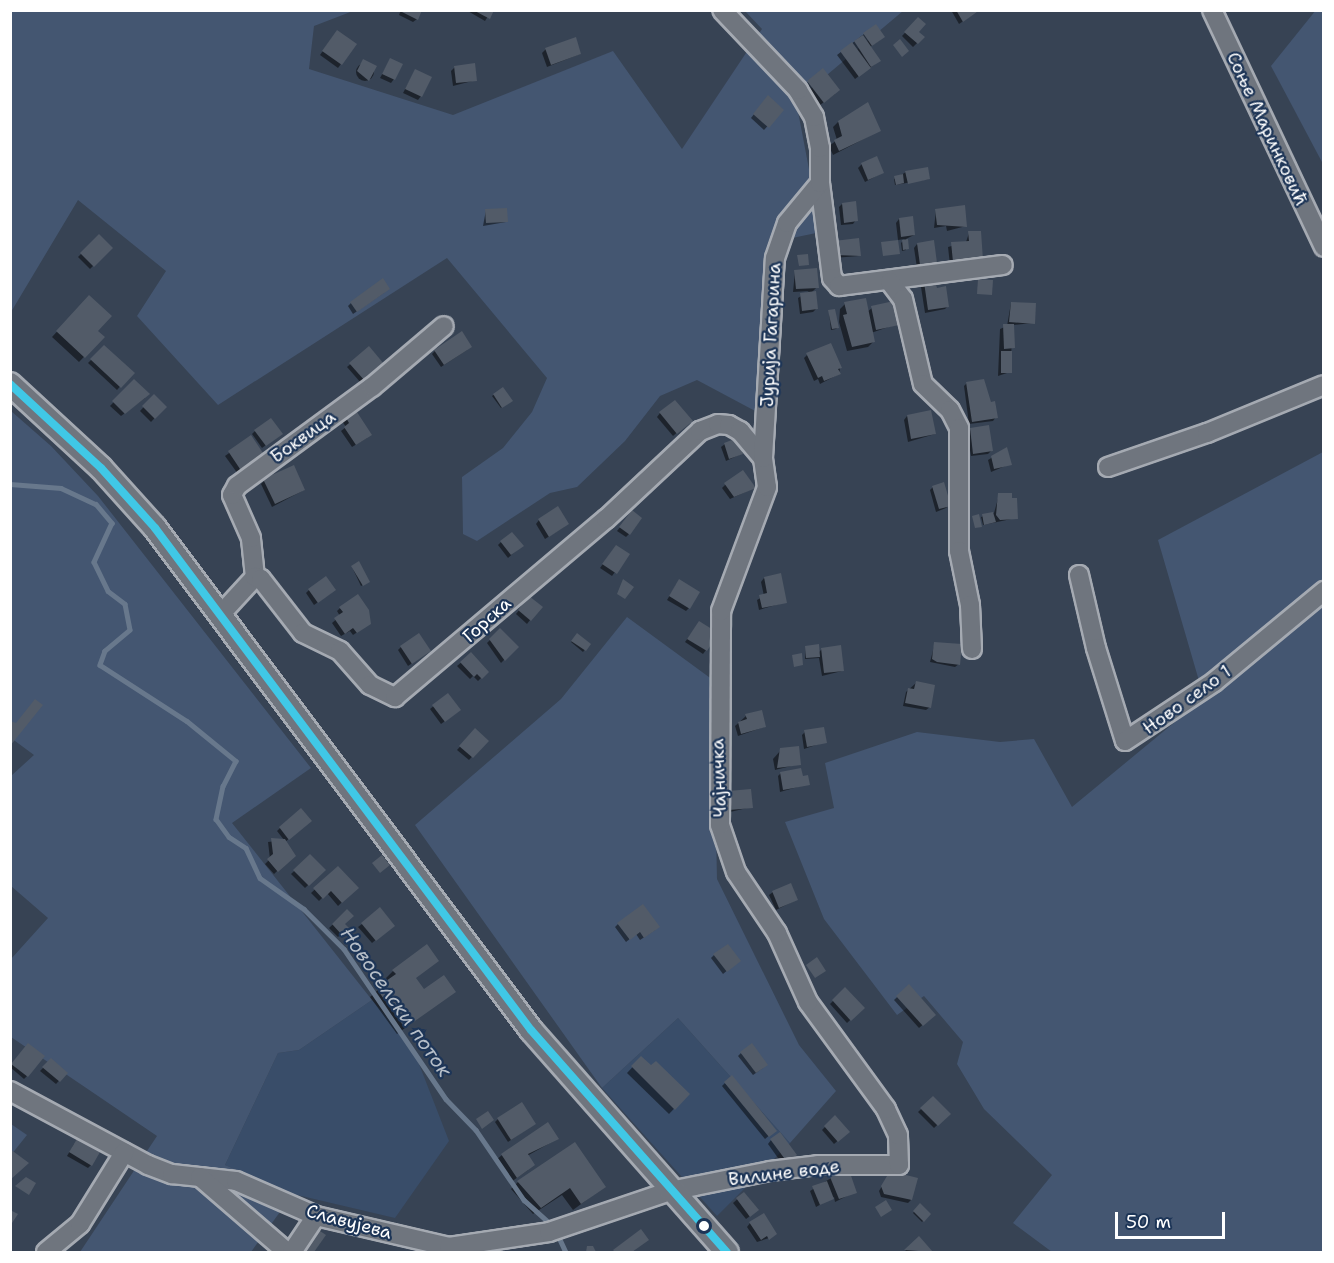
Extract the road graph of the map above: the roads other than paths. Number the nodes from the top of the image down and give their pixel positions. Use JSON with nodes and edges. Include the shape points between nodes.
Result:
{"nodes":[{"id":1,"x":722,"y":10,"type":"edge"},
{"id":2,"x":1212,"y":10,"type":"edge"},
{"id":3,"x":820,"y":183,"type":"junction"},
{"id":4,"x":1323,"y":247,"type":"edge"},
{"id":5,"x":1003,"y":265,"type":"dead end"},
{"id":6,"x":890,"y":282,"type":"junction"},
{"id":7,"x":444,"y":326,"type":"dead end"},
{"id":8,"x":10,"y":384,"type":"edge"},
{"id":9,"x":1323,"y":385,"type":"edge"},
{"id":10,"x":763,"y":458,"type":"junction"},
{"id":11,"x":1108,"y":467,"type":"dead end"},
{"id":12,"x":1079,"y":575,"type":"dead end"},
{"id":13,"x":255,"y":577,"type":"junction"},
{"id":14,"x":1323,"y":591,"type":"edge"},
{"id":15,"x":220,"y":615,"type":"junction"},
{"id":16,"x":972,"y":649,"type":"dead end"},
{"id":17,"x":10,"y":1091,"type":"edge"},
{"id":18,"x":124,"y":1153,"type":"junction"},
{"id":19,"x":898,"y":1165,"type":"joint"},
{"id":20,"x":200,"y":1177,"type":"junction"},
{"id":21,"x":670,"y":1191,"type":"junction"},
{"id":22,"x":316,"y":1216,"type":"junction"},
{"id":23,"x":80,"y":1224,"type":"junction"},
{"id":24,"x":46,"y":1252,"type":"edge"},
{"id":25,"x":63,"y":1252,"type":"edge"},
{"id":26,"x":287,"y":1252,"type":"edge"},
{"id":27,"x":292,"y":1252,"type":"edge"},
{"id":28,"x":727,"y":1252,"type":"edge"}],
"edges":[{"from":1,"to":3,"type":"street","via":[[810,108],[820,147]]},
{"from":2,"to":4,"type":"street","name":"Соње Маринковић"},
{"from":3,"to":6,"type":"street","via":[[830,267],[836,284],[843,287]]},
{"from":3,"to":10,"type":"street","name":"Јурија Гагарина","via":[[787,223],[775,258]]},
{"from":5,"to":6,"type":"street"},
{"from":6,"to":16,"type":"street","via":[[903,299],[923,384],[950,410],[958,428],[959,551],[970,605]]},
{"from":7,"to":13,"type":"street","name":"Боквица","via":[[372,387],[237,486],[232,495],[251,538]]},
{"from":8,"to":15,"type":"main road","via":[[131,500]]},
{"from":9,"to":11,"type":"street","via":[[1207,433]]},
{"from":10,"to":13,"type":"street","name":"Горска","via":[[740,431],[729,425],[718,424],[700,431],[606,519],[395,697],[370,685],[340,651],[303,633],[266,581]]},
{"from":10,"to":19,"type":"street","name":"Чајничка","via":[[767,487],[721,611],[720,825],[736,872],[777,933],[808,1002],[886,1108],[898,1134]]},
{"from":12,"to":14,"type":"street","name":"Ново село 1","via":[[1096,648],[1125,741],[1214,682]]},
{"from":13,"to":15,"type":"street"},
{"from":15,"to":21,"type":"main road","via":[[531,1030]]},
{"from":17,"to":18,"type":"street","name":"Славујева"},
{"from":18,"to":20,"type":"street","name":"Славујева","via":[[172,1174]]},
{"from":18,"to":23,"type":"street"},
{"from":19,"to":21,"type":"street","name":"Вилине воде","via":[[818,1165]]},
{"from":20,"to":22,"type":"street","name":"Славујева","via":[[236,1181]]},
{"from":20,"to":26,"type":"street"},
{"from":21,"to":22,"type":"street","name":"Славујева","via":[[549,1232],[449,1246]]},
{"from":21,"to":28,"type":"main road"},
{"from":22,"to":27,"type":"street"},
{"from":23,"to":24,"type":"street"},
{"from":23,"to":25,"type":"street"}]}
